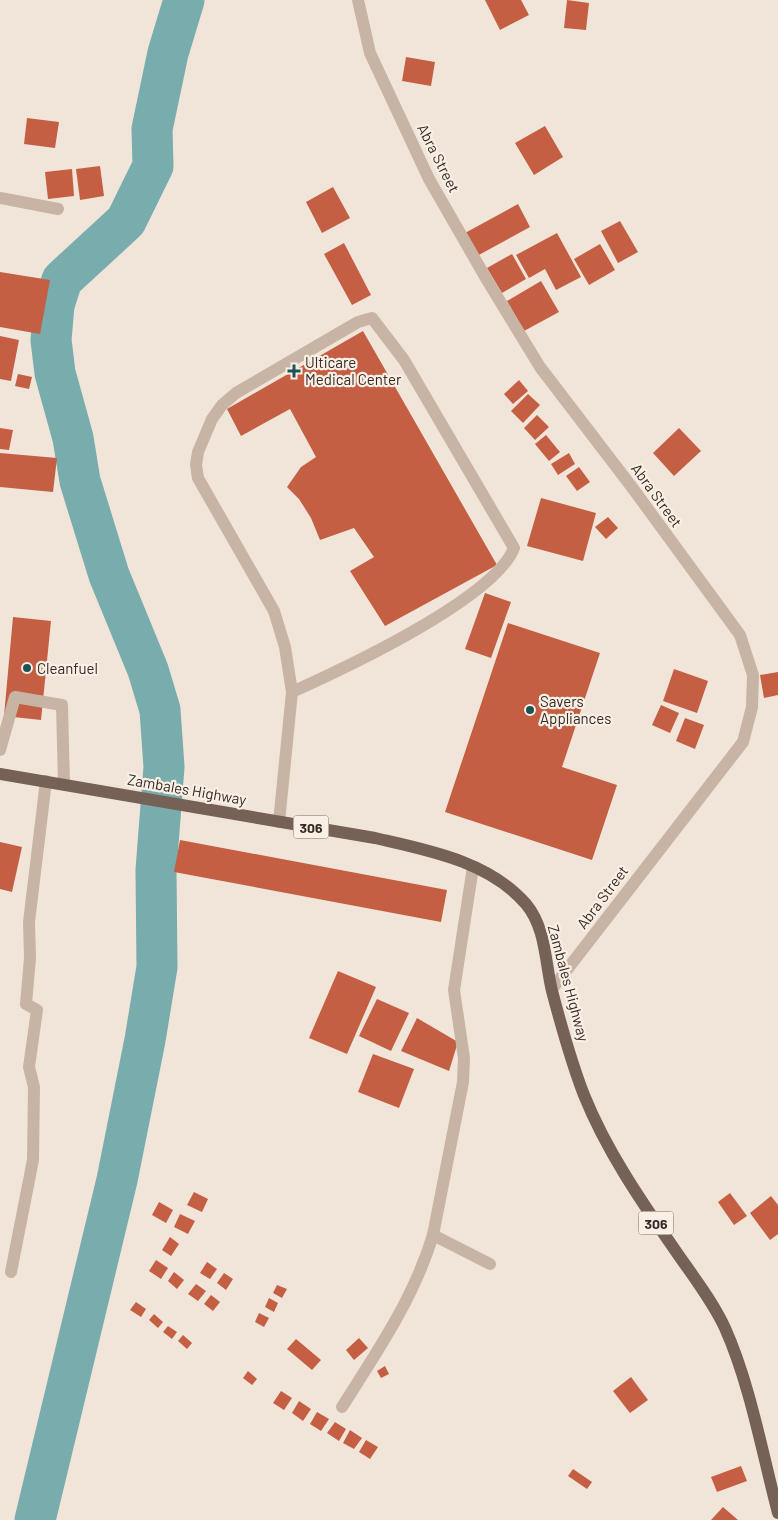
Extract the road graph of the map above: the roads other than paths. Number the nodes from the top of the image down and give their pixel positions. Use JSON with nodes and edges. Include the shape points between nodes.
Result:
{"nodes":[{"id":1,"x":358,"y":0,"type":"edge"},
{"id":2,"x":0,"y":198,"type":"edge"},
{"id":3,"x":58,"y":209,"type":"dead end"},
{"id":4,"x":292,"y":692,"type":"junction"},
{"id":5,"x":0,"y":750,"type":"edge"},
{"id":6,"x":0,"y":774,"type":"edge"},
{"id":7,"x":46,"y":781,"type":"junction"},
{"id":8,"x":64,"y":784,"type":"junction"},
{"id":9,"x":279,"y":822,"type":"junction"},
{"id":10,"x":473,"y":867,"type":"junction"},
{"id":11,"x":552,"y":989,"type":"junction"},
{"id":12,"x":433,"y":1235,"type":"junction"},
{"id":13,"x":490,"y":1264,"type":"dead end"},
{"id":14,"x":11,"y":1272,"type":"dead end"},
{"id":15,"x":342,"y":1407,"type":"dead end"},
{"id":16,"x":778,"y":1513,"type":"edge"}],
"edges":[{"from":1,"to":11,"type":"street","name":"Abra Street","via":[[370,53],[429,179],[487,280],[540,367],[740,635],[753,675],[752,708],[743,742]]},
{"from":2,"to":3,"type":"street"},
{"from":4,"to":4,"type":"street","via":[[285,647],[274,611],[198,478],[198,452],[212,419],[236,393],[358,322],[372,318],[404,360],[514,548],[510,558],[465,598],[367,657]]},
{"from":4,"to":9,"type":"street"},
{"from":5,"to":8,"type":"street","via":[[15,697],[62,705]]},
{"from":6,"to":7,"type":"main road","name":"Zambales Highway","number":"306"},
{"from":7,"to":8,"type":"main road","name":"Zambales Highway","number":"306"},
{"from":7,"to":14,"type":"street","via":[[29,922],[26,1004],[37,1010],[29,1067],[34,1088],[33,1160]]},
{"from":8,"to":9,"type":"main road","name":"Zambales Highway","number":"306"},
{"from":9,"to":10,"type":"main road","name":"Zambales Highway","number":"306","via":[[432,851]]},
{"from":10,"to":11,"type":"main road","name":"Zambales Highway","number":"306","via":[[506,884],[527,905],[541,931]]},
{"from":10,"to":12,"type":"street","via":[[454,990],[464,1058],[462,1082]]},
{"from":11,"to":16,"type":"main road","name":"Zambales Highway","number":"306","via":[[584,1095],[612,1152],[725,1327],[741,1370]]},
{"from":12,"to":13,"type":"street"},
{"from":12,"to":15,"type":"street","via":[[412,1291]]}]}
